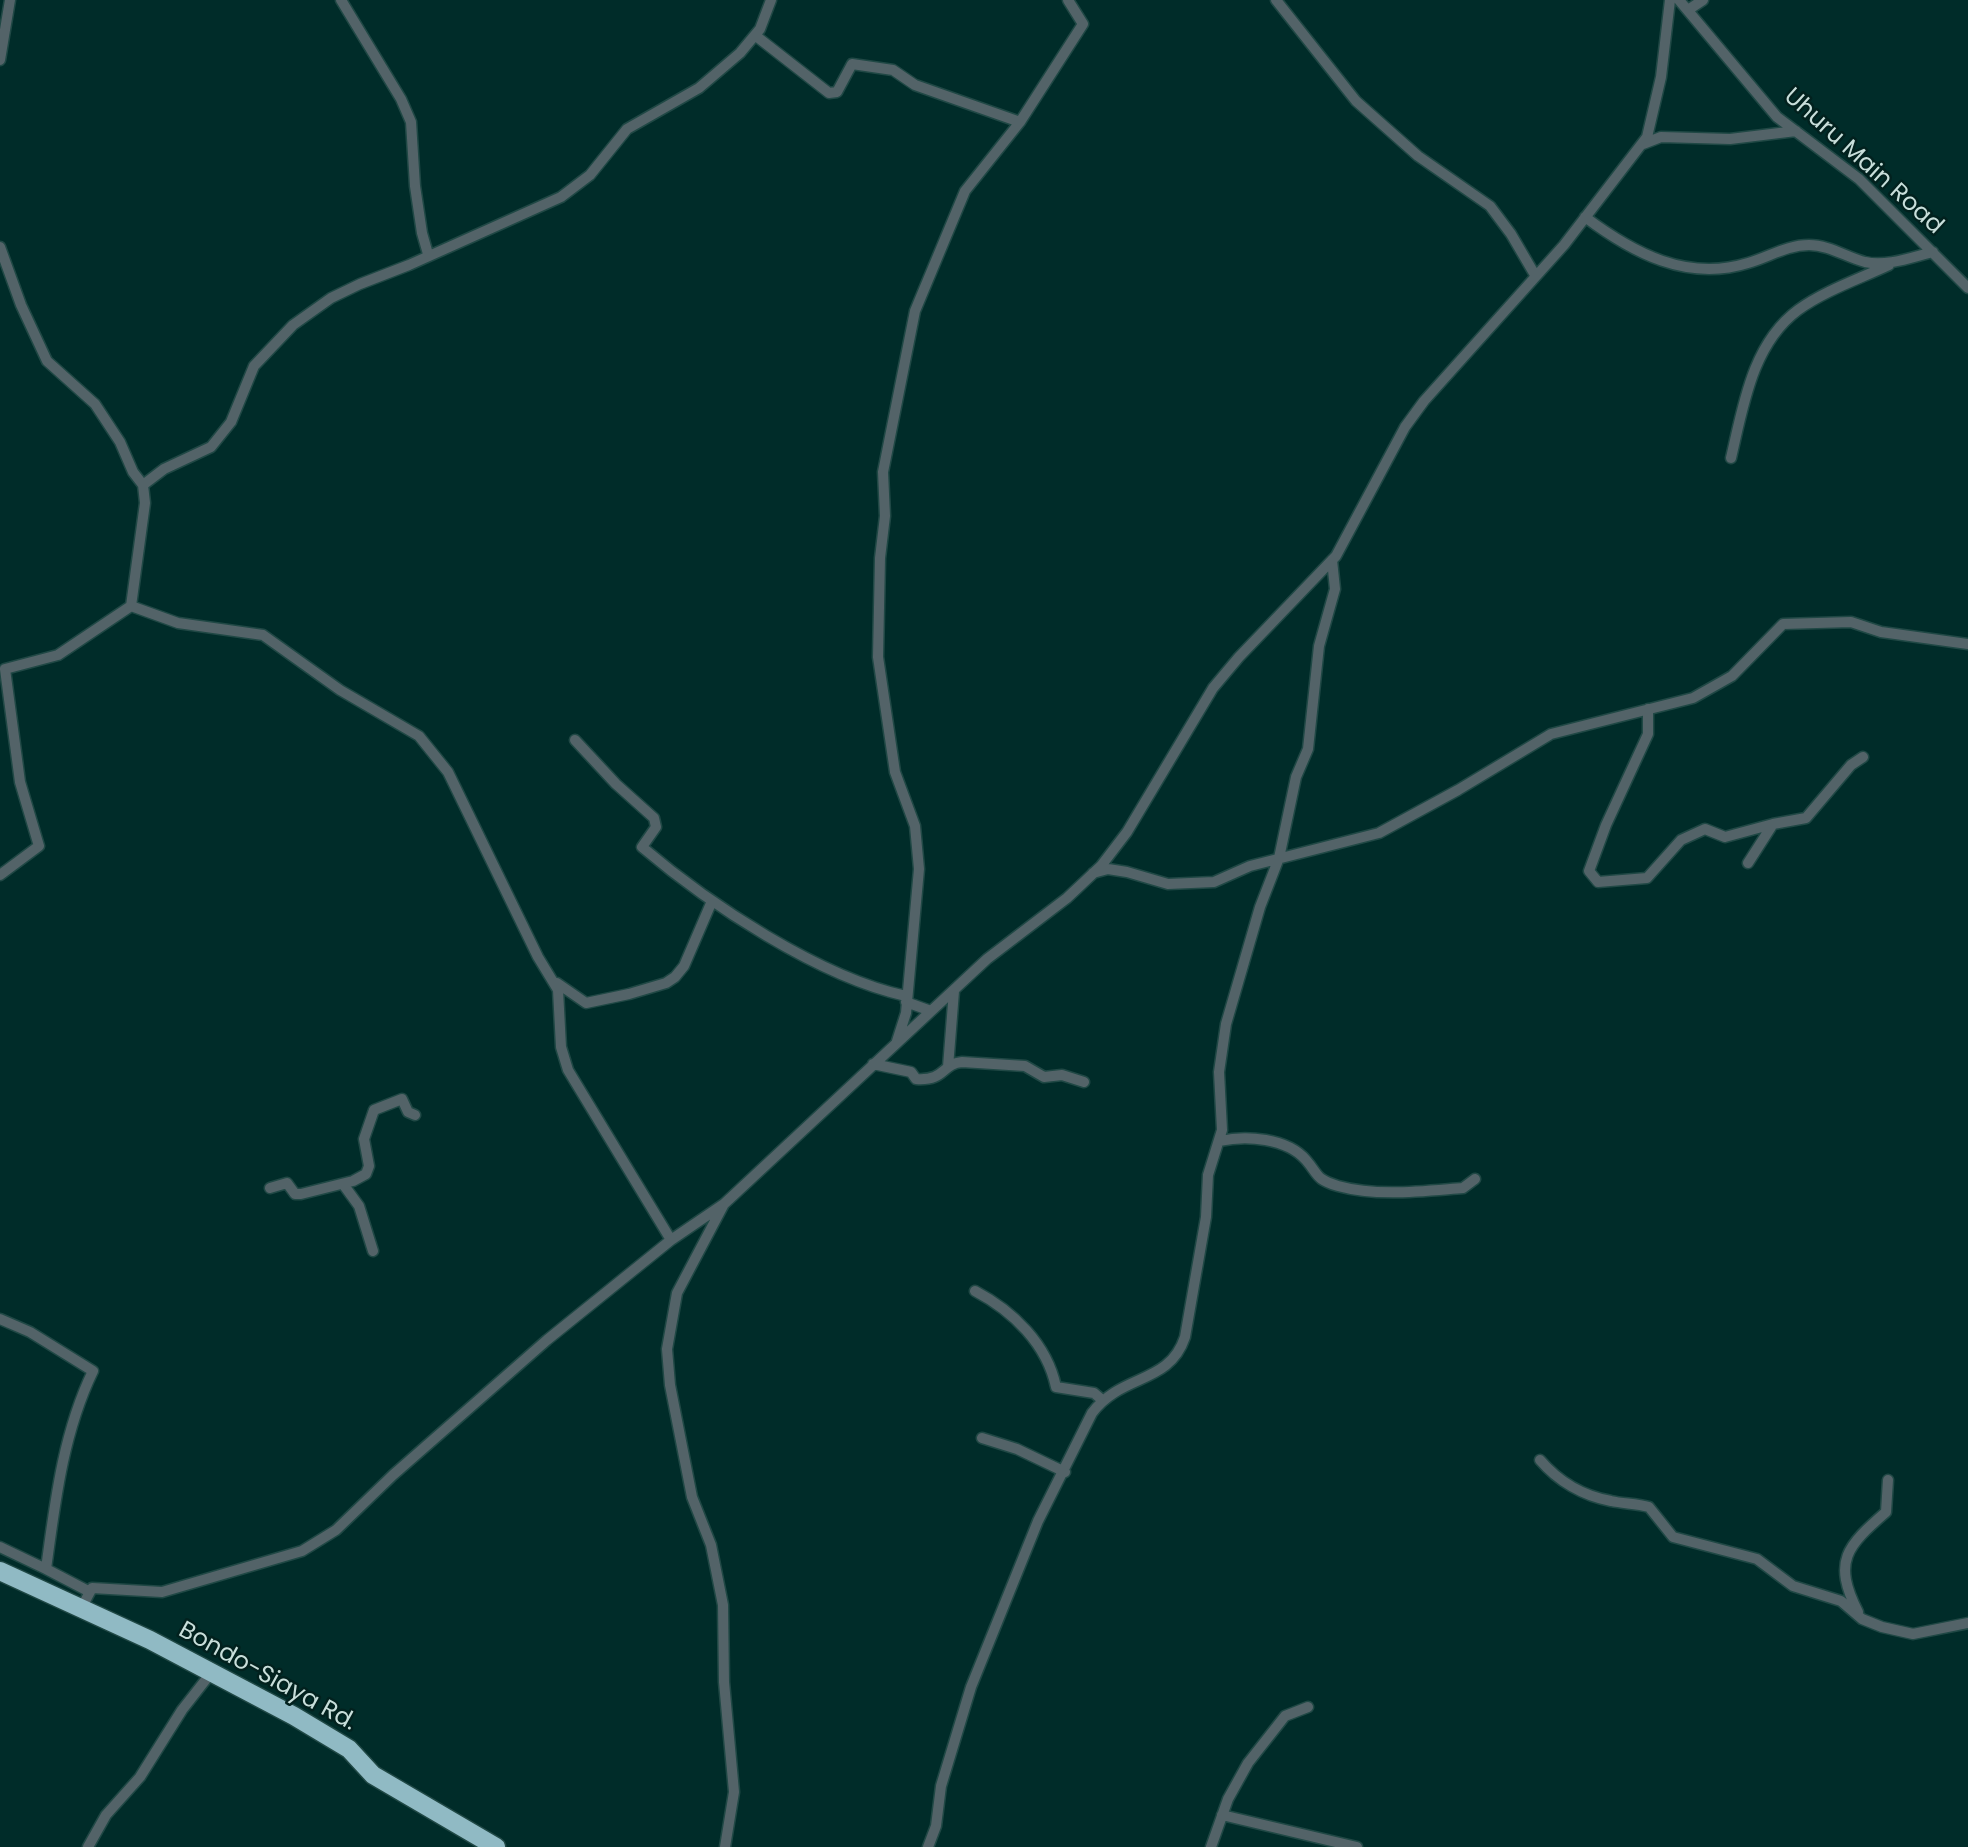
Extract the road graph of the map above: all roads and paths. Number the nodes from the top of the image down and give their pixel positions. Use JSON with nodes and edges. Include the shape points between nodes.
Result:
{"nodes":[{"id":1,"x":10,"y":0,"type":"edge"},
{"id":2,"x":341,"y":0,"type":"edge"},
{"id":3,"x":771,"y":0,"type":"edge"},
{"id":4,"x":1068,"y":0,"type":"edge"},
{"id":5,"x":1276,"y":0,"type":"edge"},
{"id":6,"x":1670,"y":0,"type":"edge"},
{"id":7,"x":1679,"y":0,"type":"edge"},
{"id":8,"x":1703,"y":0,"type":"edge"},
{"id":9,"x":1688,"y":10,"type":"junction"},
{"id":10,"x":755,"y":36,"type":"junction"},
{"id":11,"x":0,"y":61,"type":"edge"},
{"id":12,"x":1020,"y":122,"type":"junction"},
{"id":13,"x":1796,"y":131,"type":"junction"},
{"id":14,"x":1642,"y":144,"type":"junction"},
{"id":15,"x":1585,"y":217,"type":"junction"},
{"id":16,"x":0,"y":247,"type":"edge"},
{"id":17,"x":1933,"y":252,"type":"junction"},
{"id":18,"x":428,"y":254,"type":"junction"},
{"id":19,"x":1899,"y":261,"type":"junction"},
{"id":20,"x":1535,"y":275,"type":"junction"},
{"id":21,"x":1968,"y":288,"type":"edge"},
{"id":22,"x":1731,"y":458,"type":"dead end"},
{"id":23,"x":143,"y":485,"type":"junction"},
{"id":24,"x":1332,"y":560,"type":"junction"},
{"id":25,"x":131,"y":606,"type":"junction"},
{"id":26,"x":1968,"y":644,"type":"edge"},
{"id":27,"x":1648,"y":709,"type":"junction"},
{"id":28,"x":575,"y":740,"type":"dead end"},
{"id":29,"x":1863,"y":757,"type":"dead end"},
{"id":30,"x":1773,"y":824,"type":"junction"},
{"id":31,"x":1279,"y":858,"type":"junction"},
{"id":32,"x":1748,"y":863,"type":"dead end"},
{"id":33,"x":1093,"y":873,"type":"junction"},
{"id":34,"x":0,"y":875,"type":"edge"},
{"id":35,"x":712,"y":901,"type":"junction"},
{"id":36,"x":551,"y":979,"type":"junction"},
{"id":37,"x":954,"y":991,"type":"junction"},
{"id":38,"x":906,"y":999,"type":"junction"},
{"id":39,"x":582,"y":1001,"type":"junction"},
{"id":40,"x":931,"y":1011,"type":"junction"},
{"id":41,"x":560,"y":1012,"type":"junction"},
{"id":42,"x":897,"y":1042,"type":"junction"},
{"id":43,"x":873,"y":1064,"type":"junction"},
{"id":44,"x":948,"y":1067,"type":"junction"},
{"id":45,"x":1084,"y":1082,"type":"dead end"},
{"id":46,"x":415,"y":1115,"type":"dead end"},
{"id":47,"x":1220,"y":1141,"type":"junction"},
{"id":48,"x":1475,"y":1179,"type":"dead end"},
{"id":49,"x":343,"y":1184,"type":"junction"},
{"id":50,"x":270,"y":1188,"type":"dead end"},
{"id":51,"x":724,"y":1204,"type":"junction"},
{"id":52,"x":671,"y":1240,"type":"junction"},
{"id":53,"x":373,"y":1251,"type":"dead end"},
{"id":54,"x":975,"y":1291,"type":"dead end"},
{"id":55,"x":0,"y":1319,"type":"edge"},
{"id":56,"x":1101,"y":1399,"type":"junction"},
{"id":57,"x":982,"y":1438,"type":"dead end"},
{"id":58,"x":1539,"y":1460,"type":"dead end"},
{"id":59,"x":1065,"y":1472,"type":"junction"},
{"id":60,"x":1888,"y":1480,"type":"dead end"},
{"id":61,"x":0,"y":1547,"type":"edge"},
{"id":62,"x":47,"y":1569,"type":"junction"},
{"id":63,"x":0,"y":1571,"type":"edge"},
{"id":64,"x":86,"y":1600,"type":"junction"},
{"id":65,"x":1861,"y":1619,"type":"junction"},
{"id":66,"x":1968,"y":1623,"type":"edge"},
{"id":67,"x":211,"y":1673,"type":"junction"},
{"id":68,"x":1308,"y":1707,"type":"dead end"},
{"id":69,"x":1222,"y":1815,"type":"junction"},
{"id":70,"x":88,"y":1847,"type":"edge"},
{"id":71,"x":496,"y":1847,"type":"edge"},
{"id":72,"x":725,"y":1847,"type":"edge"},
{"id":73,"x":928,"y":1847,"type":"edge"},
{"id":74,"x":1210,"y":1847,"type":"edge"},
{"id":75,"x":1357,"y":1847,"type":"edge"}],
"edges":[{"from":1,"to":11,"type":"street"},
{"from":2,"to":18,"type":"street","via":[[411,122],[415,186]]},
{"from":3,"to":10,"type":"street"},
{"from":4,"to":12,"type":"street","via":[[1083,24]]},
{"from":5,"to":20,"type":"street","via":[[1356,101],[1419,156],[1494,210]]},
{"from":6,"to":14,"type":"street","via":[[1651,128]]},
{"from":7,"to":9,"type":"street","name":"Uhuru Main Road"},
{"from":8,"to":9,"type":"street"},
{"from":9,"to":13,"type":"street","name":"Uhuru Main Road","via":[[1777,117]]},
{"from":10,"to":12,"type":"street","via":[[829,93],[837,92],[852,64],[861,63],[893,70],[915,85]]},
{"from":10,"to":18,"type":"street","via":[[699,88],[626,130],[590,175],[561,197]]},
{"from":12,"to":38,"type":"street","via":[[959,200],[915,311],[883,472],[886,516],[880,558],[878,657],[895,772],[918,838]]},
{"from":13,"to":14,"type":"street","via":[[1730,139],[1661,137]]},
{"from":13,"to":17,"type":"street","name":"Uhuru Main Road","via":[[1859,179]]},
{"from":14,"to":15,"type":"street"},
{"from":15,"to":19,"type":"street","via":[[1659,261],[1696,269],[1729,268],[1806,245],[1873,263]]},
{"from":15,"to":20,"type":"street"},
{"from":16,"to":23,"type":"street","via":[[47,361],[95,404]]},
{"from":17,"to":19,"type":"street"},
{"from":17,"to":21,"type":"street","name":"Uhuru Main Road"},
{"from":18,"to":23,"type":"street","via":[[331,298],[293,325],[254,366],[231,422],[211,447],[164,469]]},
{"from":19,"to":22,"type":"street","via":[[1819,298],[1783,323],[1750,380]]},
{"from":20,"to":24,"type":"street","via":[[1410,419]]},
{"from":23,"to":25,"type":"street","via":[[145,503]]},
{"from":24,"to":31,"type":"street","via":[[1335,589],[1319,646],[1311,733],[1289,800]]},
{"from":24,"to":33,"type":"street","via":[[1213,688],[1127,832]]},
{"from":25,"to":34,"type":"street","via":[[58,655],[5,669],[20,782],[39,846]]},
{"from":25,"to":36,"type":"street","via":[[178,623],[263,635],[429,745],[448,772]]},
{"from":26,"to":27,"type":"street","via":[[1881,632],[1851,622],[1783,624],[1732,676],[1693,698]]},
{"from":27,"to":30,"type":"street","via":[[1648,734],[1589,872],[1598,882],[1647,878],[1681,840],[1705,828],[1726,837]]},
{"from":27,"to":31,"type":"street","via":[[1551,734],[1379,833]]},
{"from":28,"to":35,"type":"street","via":[[657,821],[642,847]]},
{"from":29,"to":30,"type":"street","via":[[1806,818]]},
{"from":30,"to":32,"type":"street"},
{"from":31,"to":33,"type":"street","via":[[1224,880],[1199,884],[1168,884],[1108,869]]},
{"from":31,"to":47,"type":"street","via":[[1226,1024],[1219,1072]]},
{"from":33,"to":37,"type":"street"},
{"from":35,"to":38,"type":"street","via":[[811,959]]},
{"from":35,"to":39,"type":"street","via":[[684,967],[666,983]]},
{"from":36,"to":39,"type":"street"},
{"from":36,"to":41,"type":"street","via":[[558,990]]},
{"from":37,"to":40,"type":"street"},
{"from":37,"to":44,"type":"street"},
{"from":38,"to":40,"type":"street"},
{"from":38,"to":42,"type":"street"},
{"from":39,"to":41,"type":"street","via":[[568,1002]]},
{"from":40,"to":42,"type":"street"},
{"from":41,"to":52,"type":"street","via":[[561,1047],[568,1070]]},
{"from":42,"to":43,"type":"street"},
{"from":43,"to":44,"type":"street","via":[[932,1080]]},
{"from":43,"to":51,"type":"street"},
{"from":44,"to":45,"type":"street","via":[[962,1062],[1025,1066],[1044,1077],[1062,1075]]},
{"from":46,"to":49,"type":"street","via":[[408,1112],[402,1098],[374,1110],[364,1139],[366,1174]]},
{"from":47,"to":48,"type":"street","via":[[1246,1137],[1294,1150],[1318,1178],[1360,1190],[1463,1188]]},
{"from":47,"to":56,"type":"street","via":[[1208,1175],[1199,1265],[1182,1347],[1159,1372]]},
{"from":49,"to":50,"type":"street","via":[[301,1195],[287,1183]]},
{"from":49,"to":53,"type":"street","via":[[359,1206]]},
{"from":51,"to":52,"type":"street"},
{"from":51,"to":72,"type":"street","via":[[677,1293],[667,1361],[692,1497],[711,1545],[723,1605],[723,1682],[734,1793]]},
{"from":52,"to":64,"type":"street","via":[[547,1340],[336,1530],[311,1547],[162,1592],[92,1588]]},
{"from":54,"to":56,"type":"street","via":[[995,1302],[1032,1336],[1046,1354],[1056,1387],[1094,1393]]},
{"from":55,"to":62,"type":"street","via":[[93,1371],[67,1442]]},
{"from":56,"to":59,"type":"street"},
{"from":57,"to":59,"type":"street","via":[[1017,1448]]},
{"from":58,"to":65,"type":"street","via":[[1556,1478],[1585,1493],[1650,1507],[1672,1537],[1757,1559],[1793,1586],[1841,1601]]},
{"from":59,"to":73,"type":"street","via":[[1038,1521],[971,1687]]},
{"from":60,"to":65,"type":"street","via":[[1886,1512],[1851,1545],[1845,1561],[1847,1591]]},
{"from":61,"to":62,"type":"street"},
{"from":62,"to":64,"type":"street"},
{"from":63,"to":64,"type":"highway","name":"Bondo-Siaya Rd."},
{"from":64,"to":67,"type":"highway","name":"Bondo-Siaya Rd."},
{"from":65,"to":66,"type":"street","via":[[1913,1634]]},
{"from":67,"to":70,"type":"street","via":[[181,1710],[139,1777],[106,1815]]},
{"from":67,"to":71,"type":"highway","name":"Bondo-Siaya Rd.","via":[[335,1740],[373,1775]]},
{"from":68,"to":69,"type":"street","via":[[1286,1716],[1268,1735],[1238,1778]]},
{"from":69,"to":74,"type":"street"},
{"from":69,"to":75,"type":"street"}]}
